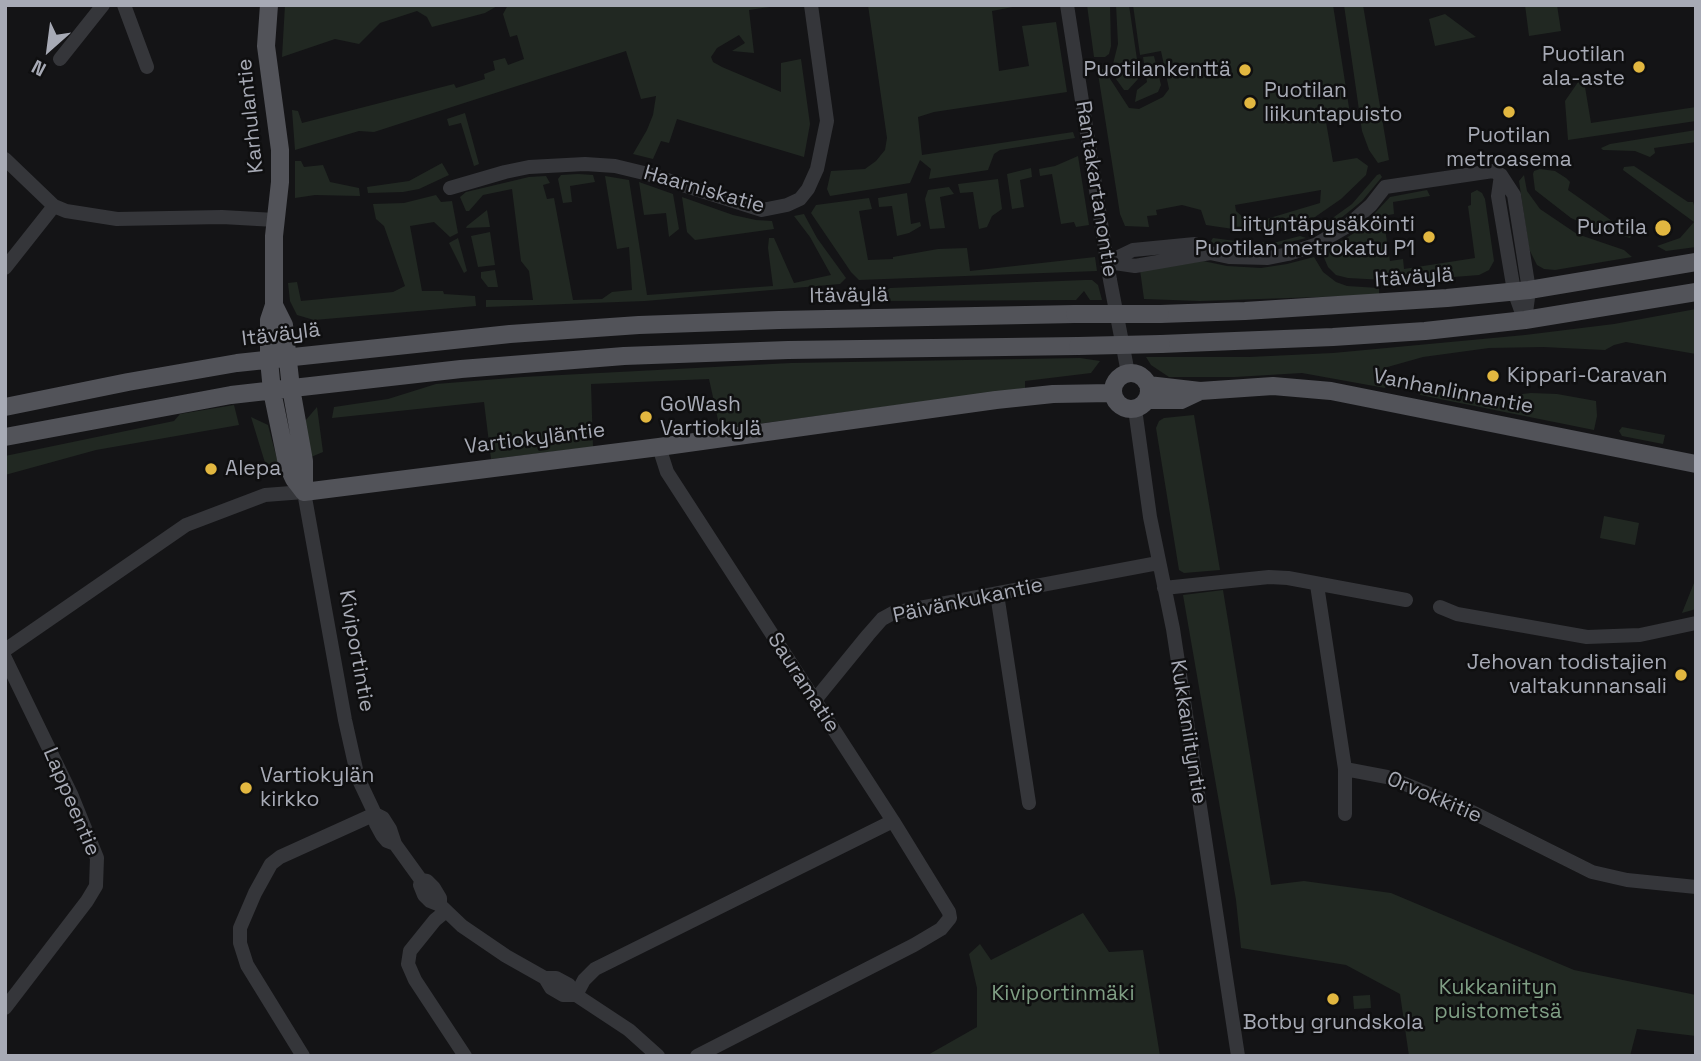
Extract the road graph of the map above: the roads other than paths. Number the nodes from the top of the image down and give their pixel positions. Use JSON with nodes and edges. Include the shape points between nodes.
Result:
{"nodes":[{"id":1,"x":103,"y":5,"type":"edge"},
{"id":2,"x":124,"y":5,"type":"edge"},
{"id":3,"x":269,"y":5,"type":"edge"},
{"id":4,"x":811,"y":5,"type":"edge"},
{"id":5,"x":1067,"y":5,"type":"edge"},
{"id":6,"x":60,"y":59,"type":"dead end"},
{"id":7,"x":147,"y":67,"type":"dead end"},
{"id":8,"x":5,"y":159,"type":"edge"},
{"id":9,"x":450,"y":188,"type":"dead end"},
{"id":10,"x":54,"y":206,"type":"junction"},
{"id":11,"x":275,"y":220,"type":"junction"},
{"id":12,"x":1108,"y":262,"type":"junction"},
{"id":13,"x":1696,"y":262,"type":"edge"},
{"id":14,"x":5,"y":268,"type":"edge"},
{"id":15,"x":1521,"y":290,"type":"junction"},
{"id":16,"x":1696,"y":292,"type":"edge"},
{"id":17,"x":1525,"y":320,"type":"junction"},
{"id":18,"x":278,"y":358,"type":"junction"},
{"id":19,"x":1128,"y":373,"type":"junction"},
{"id":20,"x":291,"y":388,"type":"junction"},
{"id":21,"x":272,"y":391,"type":"junction"},
{"id":22,"x":1112,"y":393,"type":"junction"},
{"id":23,"x":1143,"y":398,"type":"junction"},
{"id":24,"x":5,"y":407,"type":"edge"},
{"id":25,"x":5,"y":437,"type":"edge"},
{"id":26,"x":659,"y":447,"type":"junction"},
{"id":27,"x":1696,"y":464,"type":"edge"},
{"id":28,"x":304,"y":492,"type":"junction"},
{"id":29,"x":1158,"y":563,"type":"junction"},
{"id":30,"x":1317,"y":585,"type":"junction"},
{"id":31,"x":1164,"y":588,"type":"junction"},
{"id":32,"x":997,"y":594,"type":"junction"},
{"id":33,"x":1406,"y":600,"type":"dead end"},
{"id":34,"x":1440,"y":607,"type":"dead end"},
{"id":35,"x":1696,"y":623,"type":"edge"},
{"id":36,"x":5,"y":650,"type":"edge"},
{"id":37,"x":5,"y":658,"type":"edge"},
{"id":38,"x":815,"y":700,"type":"junction"},
{"id":39,"x":1345,"y":769,"type":"junction"},
{"id":40,"x":1030,"y":803,"type":"dead end"},
{"id":41,"x":375,"y":814,"type":"junction"},
{"id":42,"x":1345,"y":814,"type":"dead end"},
{"id":43,"x":893,"y":821,"type":"junction"},
{"id":44,"x":1696,"y":887,"type":"edge"},
{"id":45,"x":443,"y":908,"type":"junction"},
{"id":46,"x":576,"y":995,"type":"junction"},
{"id":47,"x":5,"y":1008,"type":"edge"},
{"id":48,"x":303,"y":1056,"type":"edge"},
{"id":49,"x":465,"y":1056,"type":"edge"},
{"id":50,"x":658,"y":1056,"type":"edge"},
{"id":51,"x":697,"y":1056,"type":"edge"},
{"id":52,"x":1238,"y":1056,"type":"edge"}],
"edges":[{"from":1,"to":6,"type":"street"},
{"from":2,"to":7,"type":"street"},
{"from":3,"to":11,"type":"main road","name":"Karhulantie","via":[[266,46],[280,150]]},
{"from":4,"to":9,"type":"street","name":"Haarniskatie","via":[[827,121],[817,169],[800,199],[762,210],[648,174],[585,164],[517,169]]},
{"from":5,"to":12,"type":"street","name":"Rantakartanontie"},
{"from":8,"to":10,"type":"street"},
{"from":10,"to":11,"type":"street","via":[[117,219]]},
{"from":10,"to":14,"type":"street"},
{"from":11,"to":18,"type":"main road","name":"Karhulantie","via":[[274,305],[269,320]]},
{"from":12,"to":15,"type":"street","via":[[1135,266],[1210,253],[1247,258],[1289,254],[1330,238],[1392,184],[1493,171],[1514,195]]},
{"from":12,"to":19,"type":"street","name":"Rantakartanontie"},
{"from":13,"to":15,"type":"main road","name":"Itäväylä"},
{"from":15,"to":17,"type":"street"},
{"from":15,"to":18,"type":"main road","name":"Itäväylä","bridge":true,"via":[[1334,306],[1160,314],[639,326]]},
{"from":16,"to":17,"type":"main road"},
{"from":17,"to":20,"type":"main road","bridge":true,"via":[[1333,337],[1161,344],[624,356]]},
{"from":18,"to":20,"type":"main road","name":"Karhulantie"},
{"from":18,"to":21,"type":"main road","name":"Karhulantie"},
{"from":18,"to":24,"type":"main road","name":"Itäväylä"},
{"from":19,"to":22,"type":"main road","via":[[1118,377]]},
{"from":19,"to":23,"type":"main road","via":[[1140,375]]},
{"from":20,"to":21,"type":"main road"},
{"from":20,"to":28,"type":"main road","name":"Kiviportintie","via":[[304,461]]},
{"from":21,"to":25,"type":"main road","via":[[134,411]]},
{"from":21,"to":28,"type":"main road","name":"Kiviportintie","via":[[287,464]]},
{"from":22,"to":23,"type":"main road","via":[[1123,407]]},
{"from":22,"to":26,"type":"main road","name":"Vartiokyläntie","via":[[996,400]]},
{"from":23,"to":27,"type":"main road","name":"Vanhanlinnantie","via":[[1181,400],[1200,391],[1273,386],[1331,391]]},
{"from":23,"to":29,"type":"street","name":"Kukkaniityntie"},
{"from":26,"to":28,"type":"main road","name":"Vartiokyläntie"},
{"from":26,"to":38,"type":"street","name":"Sauramatie","via":[[667,472]]},
{"from":28,"to":36,"type":"street","name":"Vartiokyläntie","via":[[265,495],[186,526]]},
{"from":28,"to":41,"type":"street","name":"Kiviportintie","via":[[351,748],[358,778]]},
{"from":29,"to":31,"type":"street","name":"Kukkaniityntie"},
{"from":29,"to":32,"type":"street","name":"Päivänkukantie"},
{"from":30,"to":31,"type":"street","via":[[1266,577]]},
{"from":30,"to":33,"type":"street"},
{"from":30,"to":39,"type":"street"},
{"from":31,"to":52,"type":"street","name":"Kukkaniityntie"},
{"from":32,"to":38,"type":"street","name":"Päivänkukantie","via":[[893,612],[882,619]]},
{"from":32,"to":40,"type":"street"},
{"from":34,"to":35,"type":"street","via":[[1587,637],[1637,636]]},
{"from":37,"to":47,"type":"street","name":"Lappeentie","via":[[97,858],[96,886],[87,901]]},
{"from":38,"to":43,"type":"street","name":"Sauramatie"},
{"from":39,"to":42,"type":"street"},
{"from":39,"to":44,"type":"street","name":"Orvokkitie","via":[[1410,786],[1592,872]]},
{"from":41,"to":45,"type":"street","name":"Kiviportintie","via":[[390,828],[394,844],[421,880],[435,888]]},
{"from":41,"to":48,"type":"street","via":[[271,864],[240,928],[247,965]]},
{"from":43,"to":46,"type":"street","via":[[595,969]]},
{"from":43,"to":51,"type":"street","name":"Sauramatie","via":[[944,902],[950,918],[941,929]]},
{"from":45,"to":46,"type":"street","name":"Kiviportintie","via":[[486,943],[545,978],[569,985]]},
{"from":45,"to":49,"type":"street","via":[[410,951],[408,964]]},
{"from":46,"to":50,"type":"street","name":"Kiviportintie","via":[[629,1030]]}]}
